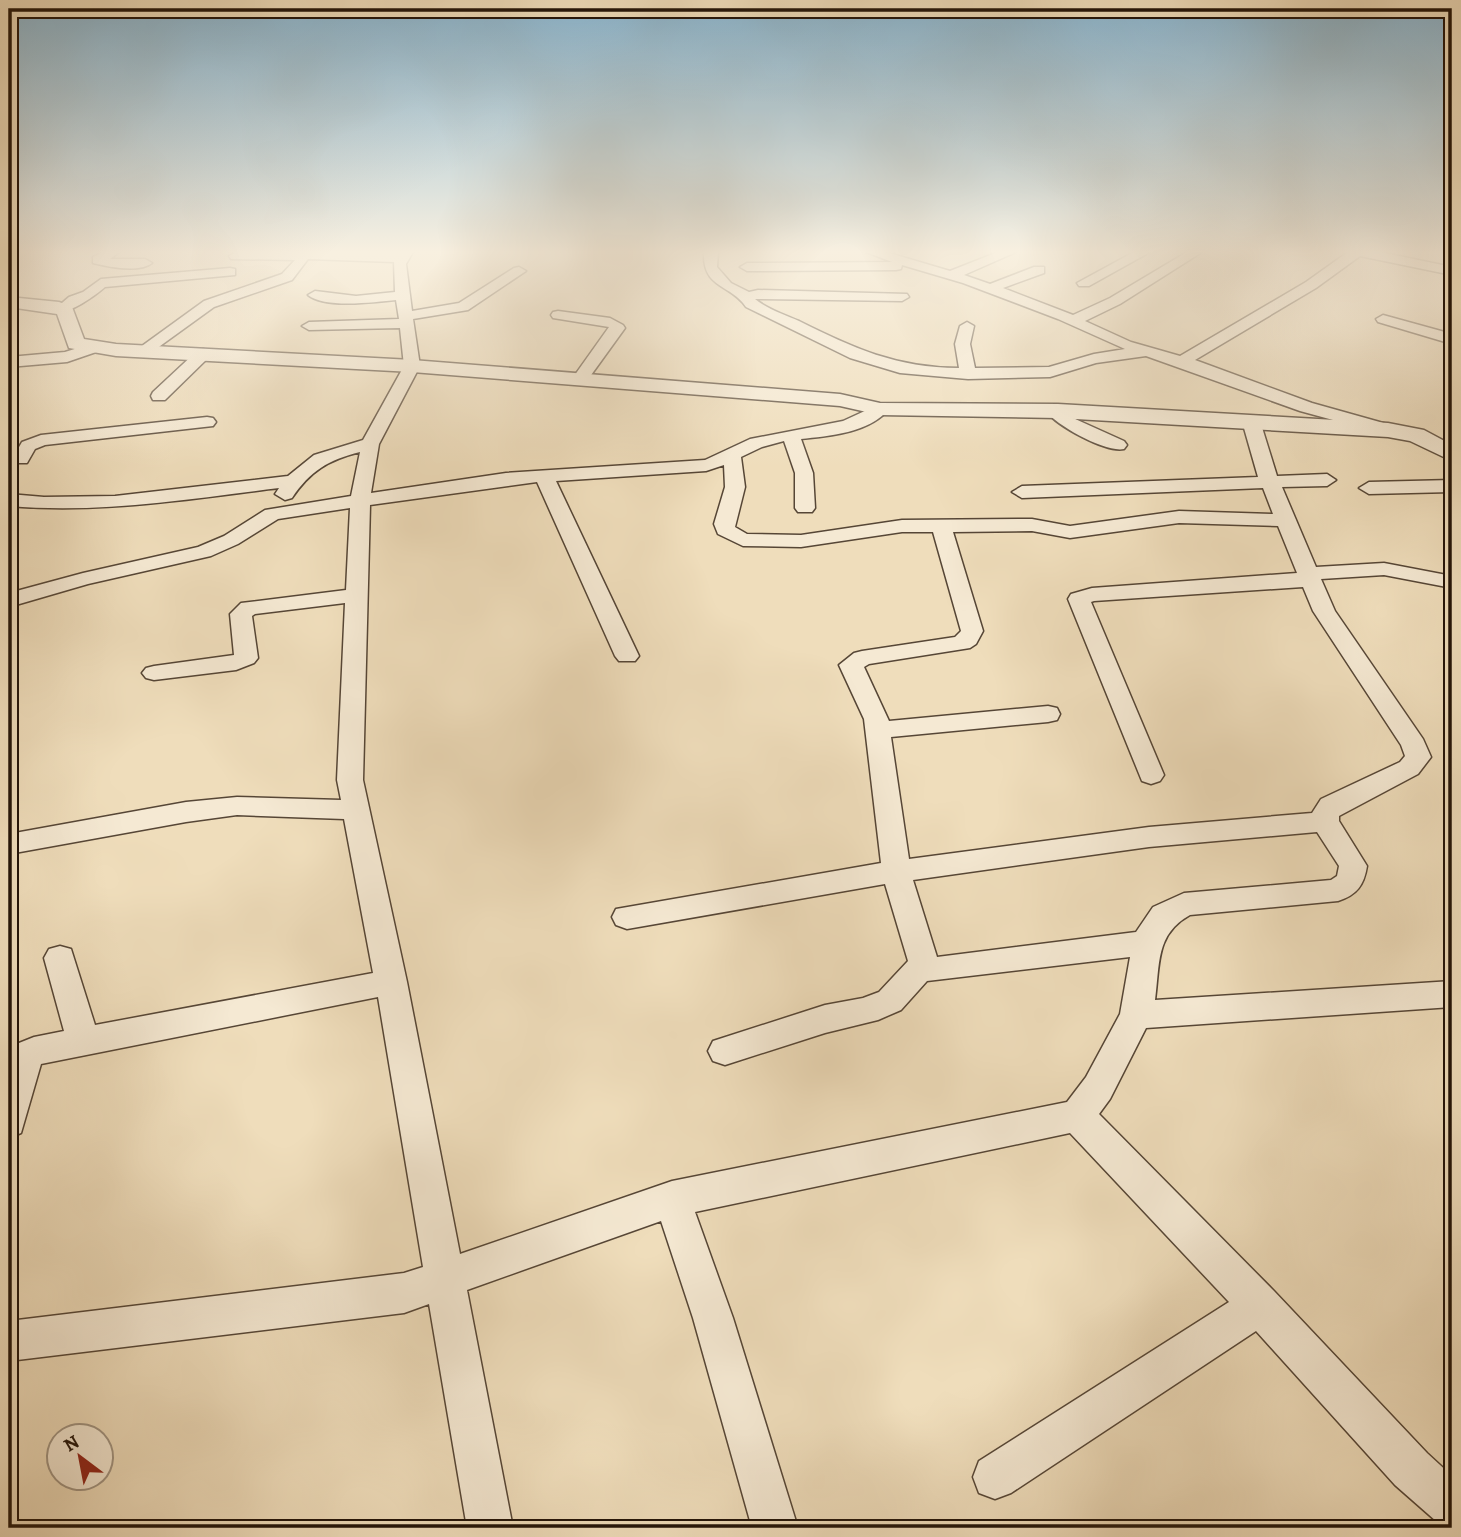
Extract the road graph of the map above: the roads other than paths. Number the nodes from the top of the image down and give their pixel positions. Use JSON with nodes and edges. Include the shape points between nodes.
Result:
{"nodes":[{"id":1,"x":69,"y":324,"type":"edge"},
{"id":2,"x":181,"y":324,"type":"edge"},
{"id":3,"x":325,"y":324,"type":"edge"},
{"id":4,"x":407,"y":324,"type":"edge"},
{"id":5,"x":613,"y":324,"type":"edge"},
{"id":6,"x":791,"y":324,"type":"edge"},
{"id":7,"x":1080,"y":324,"type":"edge"},
{"id":8,"x":1245,"y":324,"type":"edge"},
{"id":9,"x":1402,"y":324,"type":"edge"},
{"id":10,"x":309,"y":326,"type":"dead end"},
{"id":11,"x":967,"y":326,"type":"dead end"},
{"id":12,"x":1452,"y":339,"type":"edge"},
{"id":13,"x":97,"y":347,"type":"junction"},
{"id":14,"x":143,"y":351,"type":"junction"},
{"id":15,"x":1145,"y":351,"type":"junction"},
{"id":16,"x":203,"y":354,"type":"junction"},
{"id":17,"x":1182,"y":361,"type":"junction"},
{"id":18,"x":9,"y":362,"type":"edge"},
{"id":19,"x":412,"y":366,"type":"junction"},
{"id":20,"x":968,"y":374,"type":"junction"},
{"id":21,"x":580,"y":379,"type":"junction"},
{"id":22,"x":159,"y":396,"type":"dead end"},
{"id":23,"x":880,"y":409,"type":"junction"},
{"id":24,"x":1055,"y":411,"type":"junction"},
{"id":25,"x":1251,"y":421,"type":"junction"},
{"id":26,"x":207,"y":422,"type":"dead end"},
{"id":27,"x":1388,"y":430,"type":"junction"},
{"id":28,"x":791,"y":437,"type":"junction"},
{"id":29,"x":370,"y":444,"type":"junction"},
{"id":30,"x":1118,"y":445,"type":"dead end"},
{"id":31,"x":1452,"y":454,"type":"edge"},
{"id":32,"x":732,"y":455,"type":"junction"},
{"id":33,"x":15,"y":459,"type":"edge"},
{"id":34,"x":544,"y":476,"type":"junction"},
{"id":35,"x":1327,"y":480,"type":"dead end"},
{"id":36,"x":292,"y":481,"type":"junction"},
{"id":37,"x":1269,"y":481,"type":"junction"},
{"id":38,"x":1452,"y":486,"type":"edge"},
{"id":39,"x":9,"y":488,"type":"edge"},
{"id":40,"x":1369,"y":488,"type":"dead end"},
{"id":41,"x":1022,"y":492,"type":"dead end"},
{"id":42,"x":9,"y":500,"type":"edge"},
{"id":43,"x":360,"y":501,"type":"junction"},
{"id":44,"x":805,"y":508,"type":"dead end"},
{"id":45,"x":273,"y":514,"type":"junction"},
{"id":46,"x":1286,"y":520,"type":"junction"},
{"id":47,"x":941,"y":526,"type":"junction"},
{"id":48,"x":1309,"y":577,"type":"junction"},
{"id":49,"x":1452,"y":582,"type":"edge"},
{"id":50,"x":357,"y":595,"type":"junction"},
{"id":51,"x":9,"y":600,"type":"edge"},
{"id":52,"x":627,"y":656,"type":"dead end"},
{"id":53,"x":154,"y":673,"type":"dead end"},
{"id":54,"x":1048,"y":714,"type":"dead end"},
{"id":55,"x":878,"y":730,"type":"junction"},
{"id":56,"x":1151,"y":775,"type":"dead end"},
{"id":57,"x":356,"y":810,"type":"junction"},
{"id":58,"x":1325,"y":822,"type":"junction"},
{"id":59,"x":9,"y":844,"type":"edge"},
{"id":60,"x":896,"y":871,"type":"junction"},
{"id":61,"x":627,"y":918,"type":"dead end"},
{"id":62,"x":1148,"y":943,"type":"junction"},
{"id":63,"x":60,"y":958,"type":"dead end"},
{"id":64,"x":924,"y":964,"type":"junction"},
{"id":65,"x":391,"y":982,"type":"junction"},
{"id":66,"x":1452,"y":994,"type":"edge"},
{"id":67,"x":1136,"y":1015,"type":"junction"},
{"id":68,"x":83,"y":1041,"type":"junction"},
{"id":69,"x":725,"y":1051,"type":"dead end"},
{"id":70,"x":1077,"y":1116,"type":"junction"},
{"id":71,"x":9,"y":1122,"type":"edge"},
{"id":72,"x":672,"y":1199,"type":"junction"},
{"id":73,"x":443,"y":1279,"type":"junction"},
{"id":74,"x":1260,"y":1305,"type":"junction"},
{"id":75,"x":9,"y":1341,"type":"edge"},
{"id":76,"x":995,"y":1477,"type":"dead end"},
{"id":77,"x":1452,"y":1505,"type":"edge"},
{"id":78,"x":490,"y":1528,"type":"edge"},
{"id":79,"x":775,"y":1528,"type":"edge"}],
"edges":[{"from":1,"to":13,"type":"street","via":[[76,344]]},
{"from":2,"to":14,"type":"street"},
{"from":3,"to":10,"type":"street"},
{"from":4,"to":19,"type":"street"},
{"from":5,"to":21,"type":"street","via":[[617,328]]},
{"from":6,"to":20,"type":"street","via":[[856,355],[916,371]]},
{"from":7,"to":15,"type":"street"},
{"from":8,"to":17,"type":"street"},
{"from":9,"to":12,"type":"street"},
{"from":11,"to":20,"type":"street","via":[[962,347]]},
{"from":13,"to":14,"type":"street"},
{"from":13,"to":18,"type":"street","via":[[67,357]]},
{"from":14,"to":16,"type":"street"},
{"from":15,"to":17,"type":"street"},
{"from":15,"to":20,"type":"street","via":[[1060,370]]},
{"from":16,"to":19,"type":"street"},
{"from":16,"to":22,"type":"street"},
{"from":17,"to":27,"type":"street","via":[[1307,407]]},
{"from":19,"to":21,"type":"street"},
{"from":19,"to":29,"type":"street"},
{"from":21,"to":23,"type":"street","via":[[840,400]]},
{"from":23,"to":24,"type":"street"},
{"from":23,"to":28,"type":"street","via":[[852,426]]},
{"from":24,"to":25,"type":"street"},
{"from":24,"to":30,"type":"street","via":[[1067,422]]},
{"from":25,"to":27,"type":"street"},
{"from":25,"to":37,"type":"street"},
{"from":26,"to":33,"type":"street","via":[[41,440]]},
{"from":27,"to":31,"type":"street","via":[[1416,435]]},
{"from":28,"to":32,"type":"street","via":[[756,443]]},
{"from":28,"to":44,"type":"street","via":[[804,473]]},
{"from":29,"to":36,"type":"street","via":[[327,454]]},
{"from":29,"to":43,"type":"street"},
{"from":32,"to":34,"type":"street","via":[[706,465]]},
{"from":32,"to":47,"type":"street","via":[[735,487],[724,524],[730,534],[743,540],[825,539],[886,527]]},
{"from":33,"to":39,"type":"street"},
{"from":34,"to":43,"type":"street"},
{"from":34,"to":52,"type":"street"},
{"from":35,"to":37,"type":"street"},
{"from":36,"to":42,"type":"street","via":[[124,500]]},
{"from":36,"to":45,"type":"street"},
{"from":37,"to":41,"type":"street"},
{"from":37,"to":46,"type":"street"},
{"from":38,"to":40,"type":"street"},
{"from":43,"to":45,"type":"street"},
{"from":43,"to":50,"type":"street"},
{"from":45,"to":51,"type":"street","via":[[204,552]]},
{"from":46,"to":47,"type":"street","via":[[1179,517],[1070,532],[1032,525]]},
{"from":46,"to":48,"type":"street"},
{"from":47,"to":55,"type":"street","via":[[972,631],[962,643],[854,661],[852,670],[872,705]]},
{"from":48,"to":49,"type":"street","via":[[1384,569]]},
{"from":48,"to":56,"type":"street","via":[[1092,595],[1079,600]]},
{"from":48,"to":58,"type":"street","via":[[1324,611],[1418,757],[1409,768],[1331,807]]},
{"from":50,"to":53,"type":"street","via":[[249,608],[241,614],[246,658]]},
{"from":50,"to":57,"type":"street","via":[[350,780]]},
{"from":54,"to":55,"type":"street"},
{"from":55,"to":60,"type":"street"},
{"from":57,"to":59,"type":"street","via":[[237,806]]},
{"from":57,"to":65,"type":"street"},
{"from":58,"to":60,"type":"street","via":[[1101,842]]},
{"from":58,"to":62,"type":"street","via":[[1353,866],[1350,881],[1338,890],[1184,904],[1164,915]]},
{"from":60,"to":61,"type":"street"},
{"from":60,"to":64,"type":"street"},
{"from":62,"to":64,"type":"street","via":[[931,970]]},
{"from":62,"to":67,"type":"street"},
{"from":63,"to":68,"type":"street"},
{"from":64,"to":69,"type":"street","via":[[890,1001]]},
{"from":65,"to":68,"type":"street"},
{"from":65,"to":73,"type":"street"},
{"from":66,"to":67,"type":"street"},
{"from":67,"to":70,"type":"street","via":[[1098,1087]]},
{"from":68,"to":71,"type":"street","via":[[26,1055]]},
{"from":70,"to":72,"type":"street"},
{"from":70,"to":74,"type":"street"},
{"from":72,"to":73,"type":"street"},
{"from":72,"to":79,"type":"street","via":[[713,1318]]},
{"from":73,"to":75,"type":"street","via":[[404,1293]]},
{"from":73,"to":78,"type":"street"},
{"from":74,"to":76,"type":"street"},
{"from":74,"to":77,"type":"street","via":[[1410,1469]]}]}
